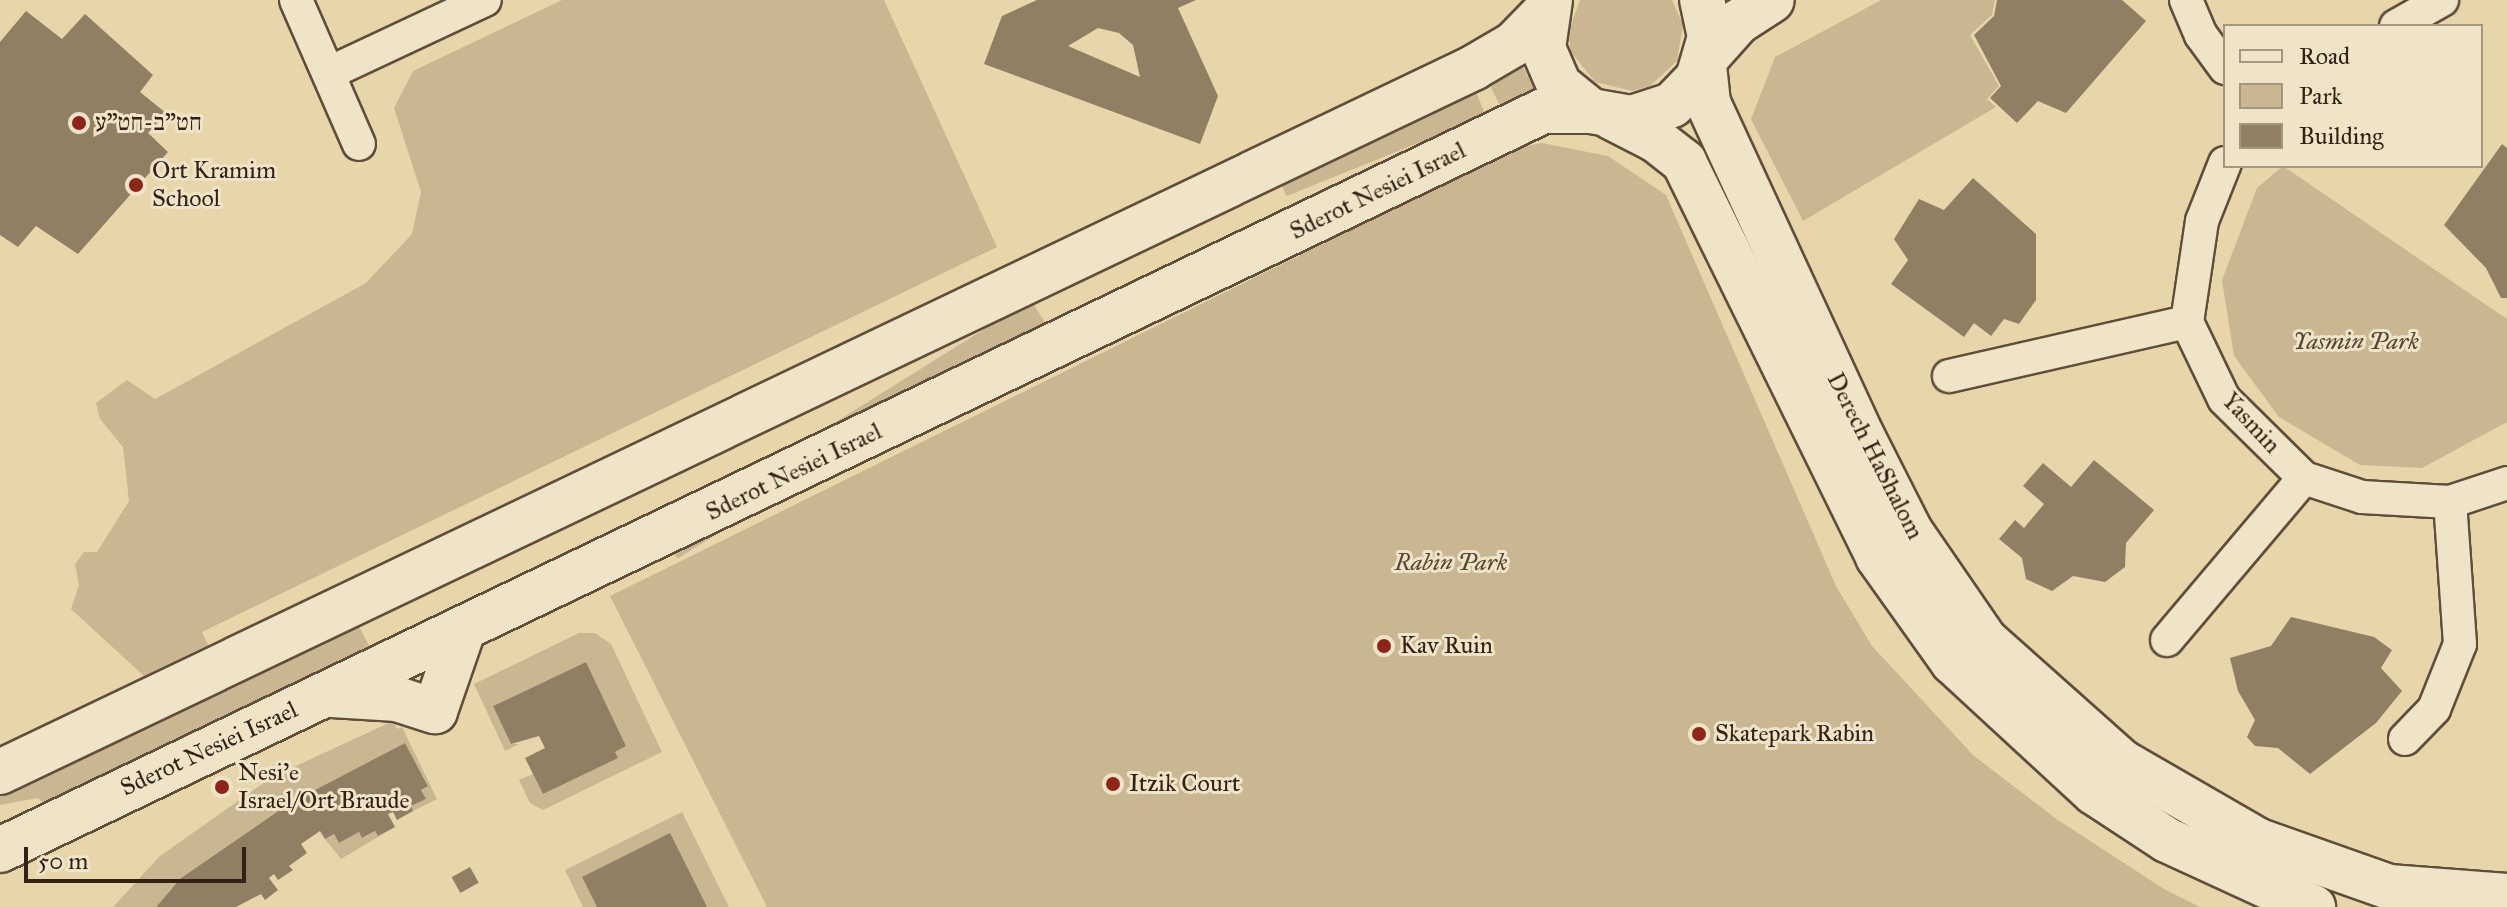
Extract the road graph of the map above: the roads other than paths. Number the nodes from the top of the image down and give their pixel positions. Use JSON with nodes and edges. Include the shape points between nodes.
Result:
{"nodes":[{"id":1,"x":296,"y":0,"type":"edge"},
{"id":2,"x":485,"y":0,"type":"edge"},
{"id":3,"x":1702,"y":0,"type":"edge"},
{"id":4,"x":1772,"y":0,"type":"edge"},
{"id":5,"x":2186,"y":0,"type":"edge"},
{"id":6,"x":2442,"y":0,"type":"edge"},
{"id":7,"x":1548,"y":5,"type":"edge"},
{"id":8,"x":2400,"y":24,"type":"edge"},
{"id":9,"x":1705,"y":62,"type":"junction"},
{"id":10,"x":2223,"y":65,"type":"edge"},
{"id":11,"x":329,"y":73,"type":"junction"},
{"id":12,"x":1601,"y":114,"type":"junction"},
{"id":13,"x":359,"y":144,"type":"dead end"},
{"id":14,"x":2223,"y":168,"type":"edge"},
{"id":15,"x":2187,"y":322,"type":"junction"},
{"id":16,"x":1949,"y":376,"type":"dead end"},
{"id":17,"x":2304,"y":478,"type":"junction"},
{"id":18,"x":2507,"y":483,"type":"edge"},
{"id":19,"x":2450,"y":502,"type":"junction"},
{"id":20,"x":463,"y":630,"type":"junction"},
{"id":21,"x":2167,"y":640,"type":"dead end"},
{"id":22,"x":325,"y":695,"type":"junction"},
{"id":23,"x":2405,"y":739,"type":"dead end"},
{"id":24,"x":0,"y":772,"type":"edge"},
{"id":25,"x":0,"y":850,"type":"edge"},
{"id":26,"x":2507,"y":896,"type":"edge"},
{"id":27,"x":2313,"y":907,"type":"edge"}],
"edges":[{"from":1,"to":11,"type":"street"},
{"from":2,"to":11,"type":"street"},
{"from":3,"to":9,"type":"main road","name":"Derech HaShalom","via":[[1709,22]]},
{"from":4,"to":9,"type":"main road","via":[[1738,22]]},
{"from":5,"to":10,"type":"street","via":[[2201,35]]},
{"from":6,"to":8,"type":"street"},
{"from":7,"to":12,"type":"main road","via":[[1543,48],[1549,67],[1573,100]]},
{"from":7,"to":24,"type":"main road","via":[[1514,44],[1473,68]]},
{"from":9,"to":12,"type":"main road","name":"Sderot Nesiei Israel","via":[[1672,105],[1632,118]]},
{"from":9,"to":26,"type":"main road","name":"Derech HaShalom","via":[[1708,103],[1861,434],[1910,531],[1985,640],[2122,762],[2259,841],[2389,887]]},
{"from":11,"to":13,"type":"street"},
{"from":12,"to":20,"type":"main road","name":"Sderot Nesiei Israel","via":[[1543,111]]},
{"from":12,"to":27,"type":"main road","name":"Derech HaShalom","via":[[1656,140],[1684,162],[1878,557],[1953,662],[2106,800],[2167,840]]},
{"from":14,"to":15,"type":"street","via":[[2202,221]]},
{"from":15,"to":16,"type":"street"},
{"from":15,"to":17,"type":"street","name":"Yasmin","via":[[2224,399]]},
{"from":17,"to":19,"type":"street","name":"Yasmin","via":[[2362,497]]},
{"from":17,"to":21,"type":"street"},
{"from":18,"to":19,"type":"street","name":"Yasmin"},
{"from":19,"to":23,"type":"street","via":[[2460,644],[2434,709]]},
{"from":20,"to":22,"type":"main road","name":"Sderot Nesiei Israel"},
{"from":20,"to":22,"type":"main road","via":[[435,711],[397,699]]},
{"from":22,"to":25,"type":"main road","name":"Sderot Nesiei Israel"}]}
